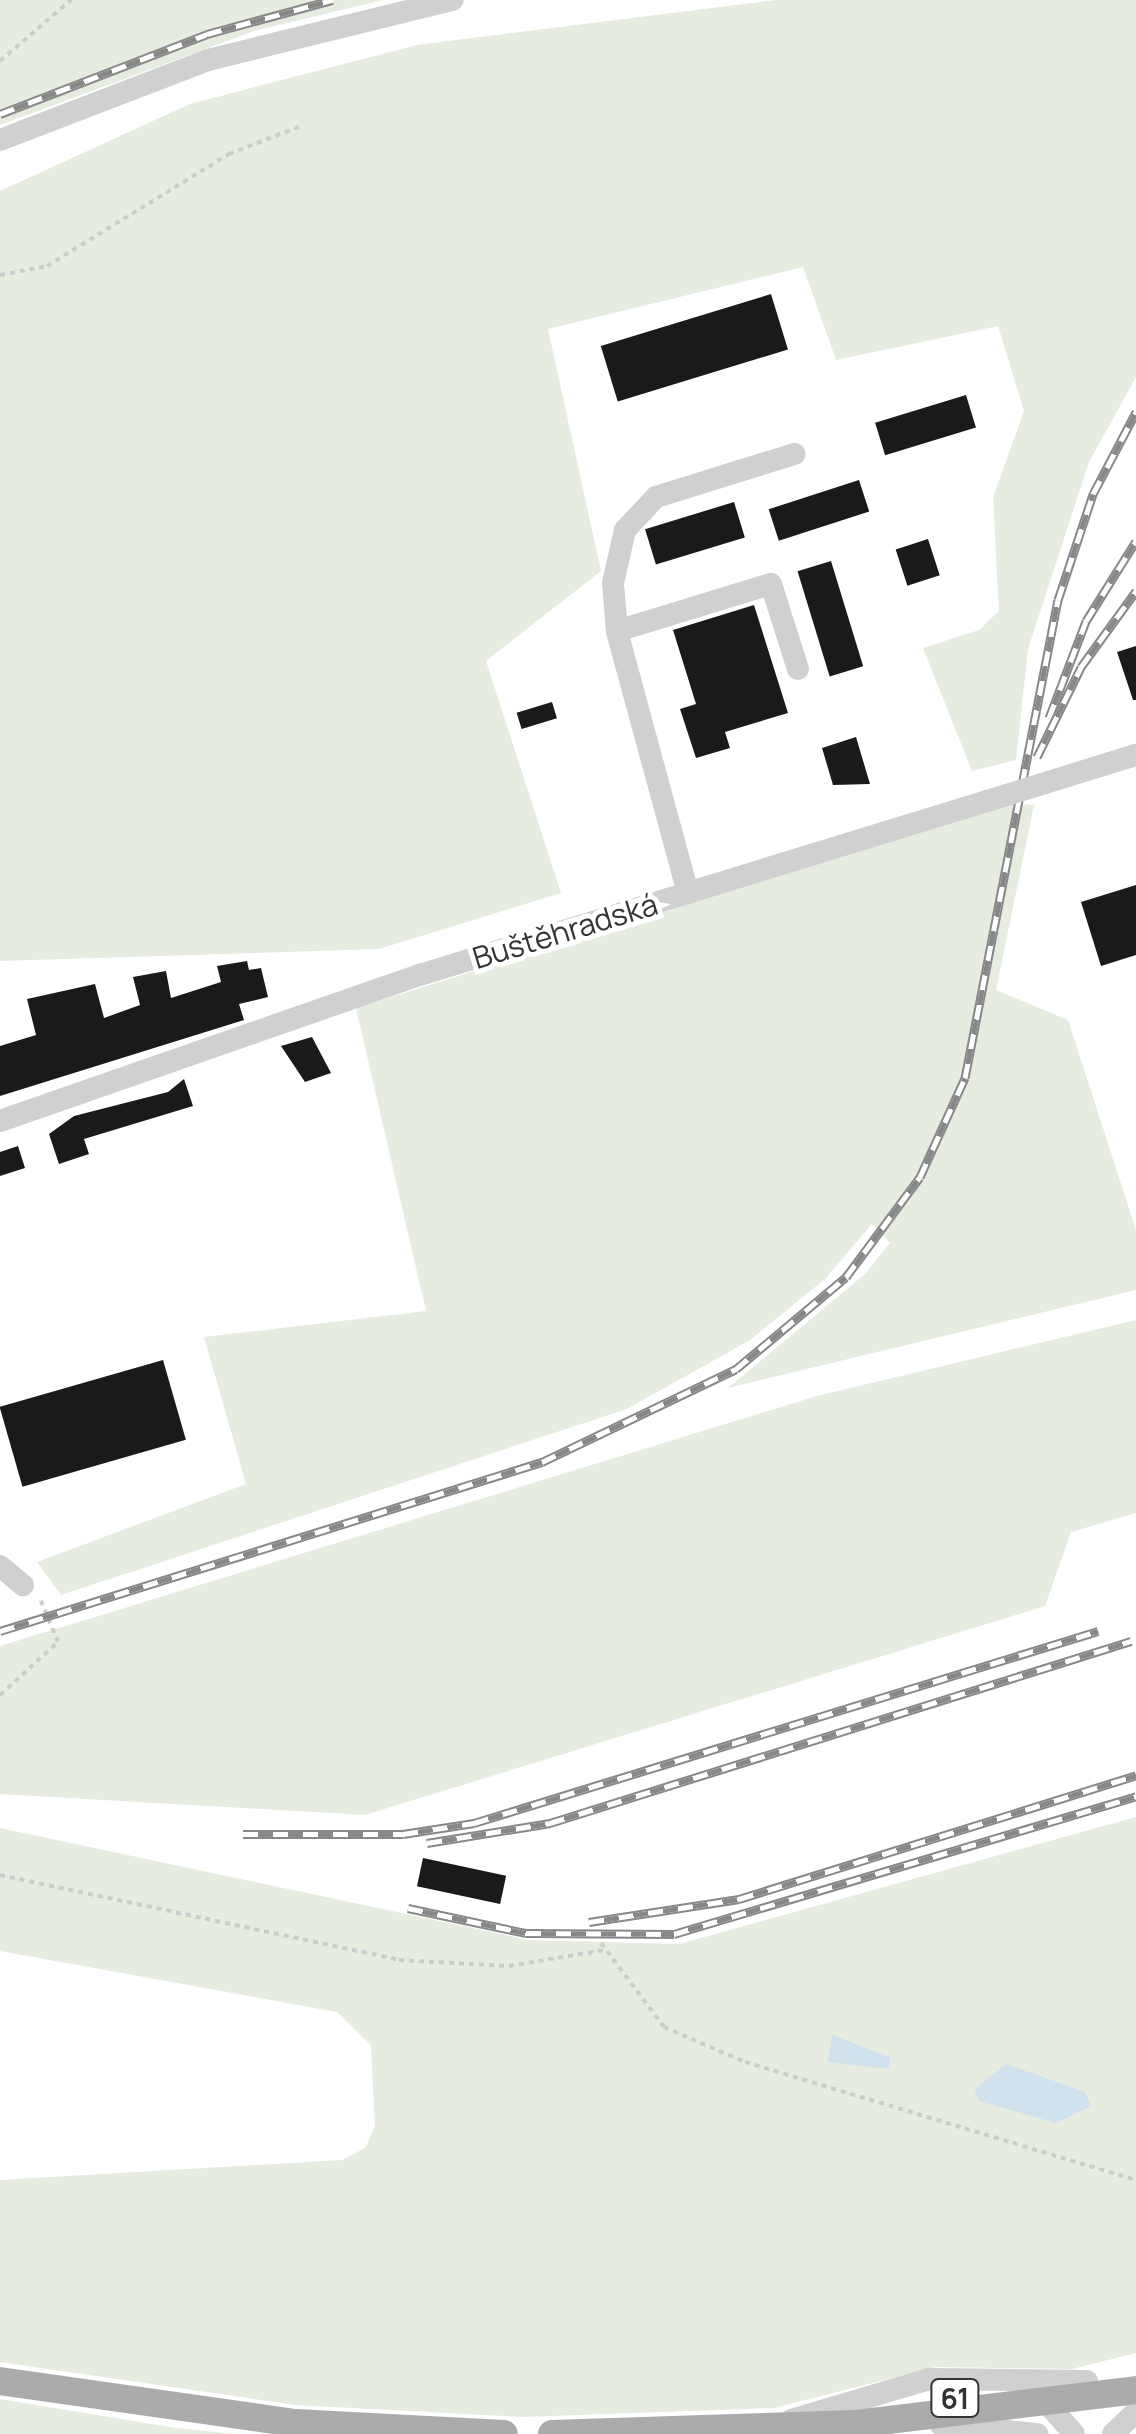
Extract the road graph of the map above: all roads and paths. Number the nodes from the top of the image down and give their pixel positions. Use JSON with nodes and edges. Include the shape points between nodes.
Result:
{"nodes":[{"id":1,"x":71,"y":0,"type":"edge"},
{"id":2,"x":454,"y":0,"type":"edge"},
{"id":3,"x":0,"y":61,"type":"edge"},
{"id":4,"x":301,"y":126,"type":"dead end"},
{"id":5,"x":0,"y":140,"type":"edge"},
{"id":6,"x":0,"y":275,"type":"edge"},
{"id":7,"x":794,"y":454,"type":"dead end"},
{"id":8,"x":618,"y":631,"type":"junction"},
{"id":9,"x":798,"y":669,"type":"dead end"},
{"id":10,"x":1136,"y":755,"type":"edge"},
{"id":11,"x":688,"y":893,"type":"junction"},
{"id":12,"x":0,"y":1121,"type":"edge"},
{"id":13,"x":0,"y":1566,"type":"edge"},
{"id":14,"x":23,"y":1585,"type":"joint"},
{"id":15,"x":0,"y":1695,"type":"edge"},
{"id":16,"x":0,"y":1875,"type":"edge"},
{"id":17,"x":601,"y":1943,"type":"dead end"},
{"id":18,"x":605,"y":1950,"type":"junction"},
{"id":19,"x":1136,"y":2180,"type":"edge"},
{"id":20,"x":1136,"y":2371,"type":"edge"},
{"id":21,"x":0,"y":2381,"type":"edge"},
{"id":22,"x":1087,"y":2381,"type":"junction"},
{"id":23,"x":1018,"y":2390,"type":"junction"},
{"id":24,"x":1136,"y":2390,"type":"edge"},
{"id":25,"x":1054,"y":2405,"type":"junction"},
{"id":26,"x":1136,"y":2412,"type":"edge"},
{"id":27,"x":856,"y":2424,"type":"junction"},
{"id":28,"x":774,"y":2426,"type":"junction"},
{"id":29,"x":504,"y":2434,"type":"edge"},
{"id":30,"x":552,"y":2434,"type":"edge"},
{"id":31,"x":1037,"y":2434,"type":"edge"},
{"id":32,"x":1074,"y":2434,"type":"edge"},
{"id":33,"x":1113,"y":2434,"type":"edge"}],
"edges":[{"from":1,"to":3,"type":"path"},
{"from":2,"to":5,"type":"street","via":[[208,60]]},
{"from":4,"to":6,"type":"path","via":[[229,154],[47,266]]},
{"from":7,"to":8,"type":"street","via":[[656,497],[625,530],[613,583]]},
{"from":8,"to":9,"type":"street","via":[[771,584]]},
{"from":8,"to":11,"type":"street"},
{"from":10,"to":11,"type":"street","name":"Buštěhradská","bridge":true},
{"from":11,"to":12,"type":"street","name":"Buštěhradská"},
{"from":13,"to":14,"type":"street"},
{"from":14,"to":15,"type":"path","via":[[50,1604],[58,1642]]},
{"from":16,"to":18,"type":"path","via":[[398,1960],[510,1966]]},
{"from":17,"to":18,"type":"path"},
{"from":18,"to":19,"type":"path","via":[[664,2027],[728,2055]]},
{"from":20,"to":22,"type":"main road","number":"61"},
{"from":21,"to":29,"type":"main road","via":[[275,2421]]},
{"from":22,"to":23,"type":"main road","number":"61"},
{"from":22,"to":28,"type":"street","via":[[929,2380]]},
{"from":23,"to":25,"type":"street"},
{"from":23,"to":28,"type":"main road","number":"61"},
{"from":24,"to":25,"type":"main road","number":"61"},
{"from":25,"to":27,"type":"main road","number":"61"},
{"from":25,"to":32,"type":"street"},
{"from":26,"to":33,"type":"street"},
{"from":27,"to":28,"type":"main road","number":"61"},
{"from":27,"to":31,"type":"street","via":[[986,2424]]},
{"from":28,"to":30,"type":"main road","number":"61"}]}
